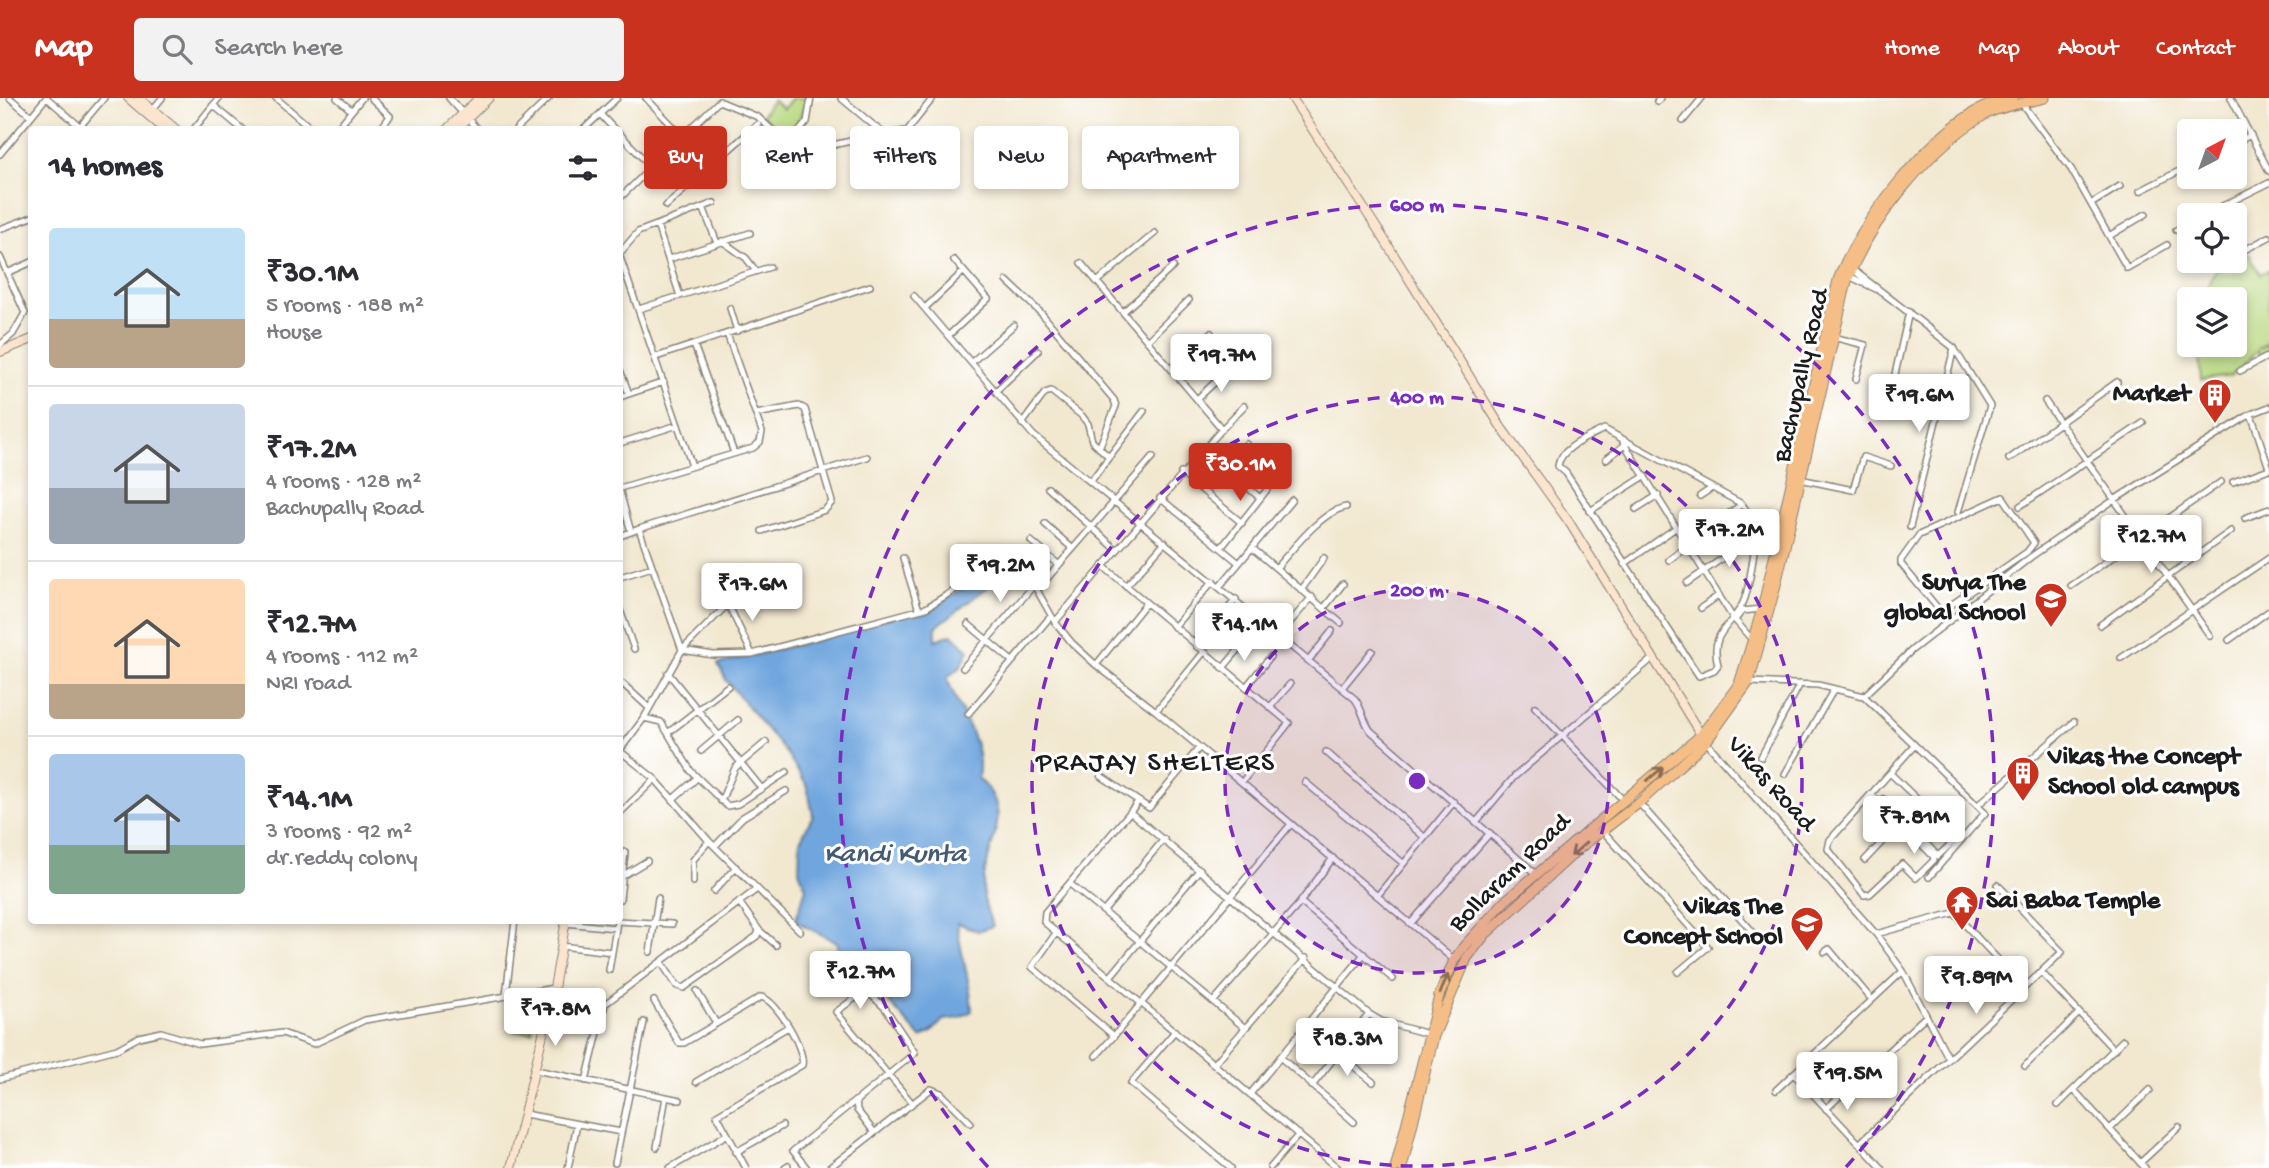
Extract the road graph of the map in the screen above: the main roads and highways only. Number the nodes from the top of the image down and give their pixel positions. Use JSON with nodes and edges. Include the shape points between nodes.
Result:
{"nodes":[{"id":1,"x":2045,"y":98,"type":"edge"},
{"id":2,"x":2018,"y":101,"type":"edge"},
{"id":3,"x":1774,"y":572,"type":"junction"},
{"id":4,"x":1704,"y":738,"type":"junction"},
{"id":5,"x":1413,"y":1109,"type":"junction"},
{"id":6,"x":1395,"y":1168,"type":"edge"},
{"id":7,"x":1402,"y":1168,"type":"edge"}],
"edges":[{"from":1,"to":2,"type":"main road","name":"Bachupally Road"},
{"from":2,"to":3,"type":"main road","name":"Bachupally Road","via":[[1986,114],[1942,148],[1872,231],[1851,272]]},
{"from":2,"to":3,"type":"main road","name":"Bachupally Road","via":[[1983,107],[1934,145],[1878,210],[1847,256]]},
{"from":3,"to":4,"type":"main road","name":"Bachupally Road","via":[[1738,684]]},
{"from":3,"to":4,"type":"main road","name":"Bachupally Road","via":[[1749,682]]},
{"from":4,"to":5,"type":"main road","name":"Bollaram Road","one_way":true,"via":[[1639,803],[1505,916],[1467,958],[1434,1037]]},
{"from":5,"to":4,"type":"main road","name":"Bollaram Road","one_way":true,"via":[[1428,1034],[1454,960],[1477,929],[1623,800]]},
{"from":5,"to":6,"type":"main road","name":"Bollaram Road"},
{"from":5,"to":7,"type":"main road","name":"Bollaram Road"}]}
